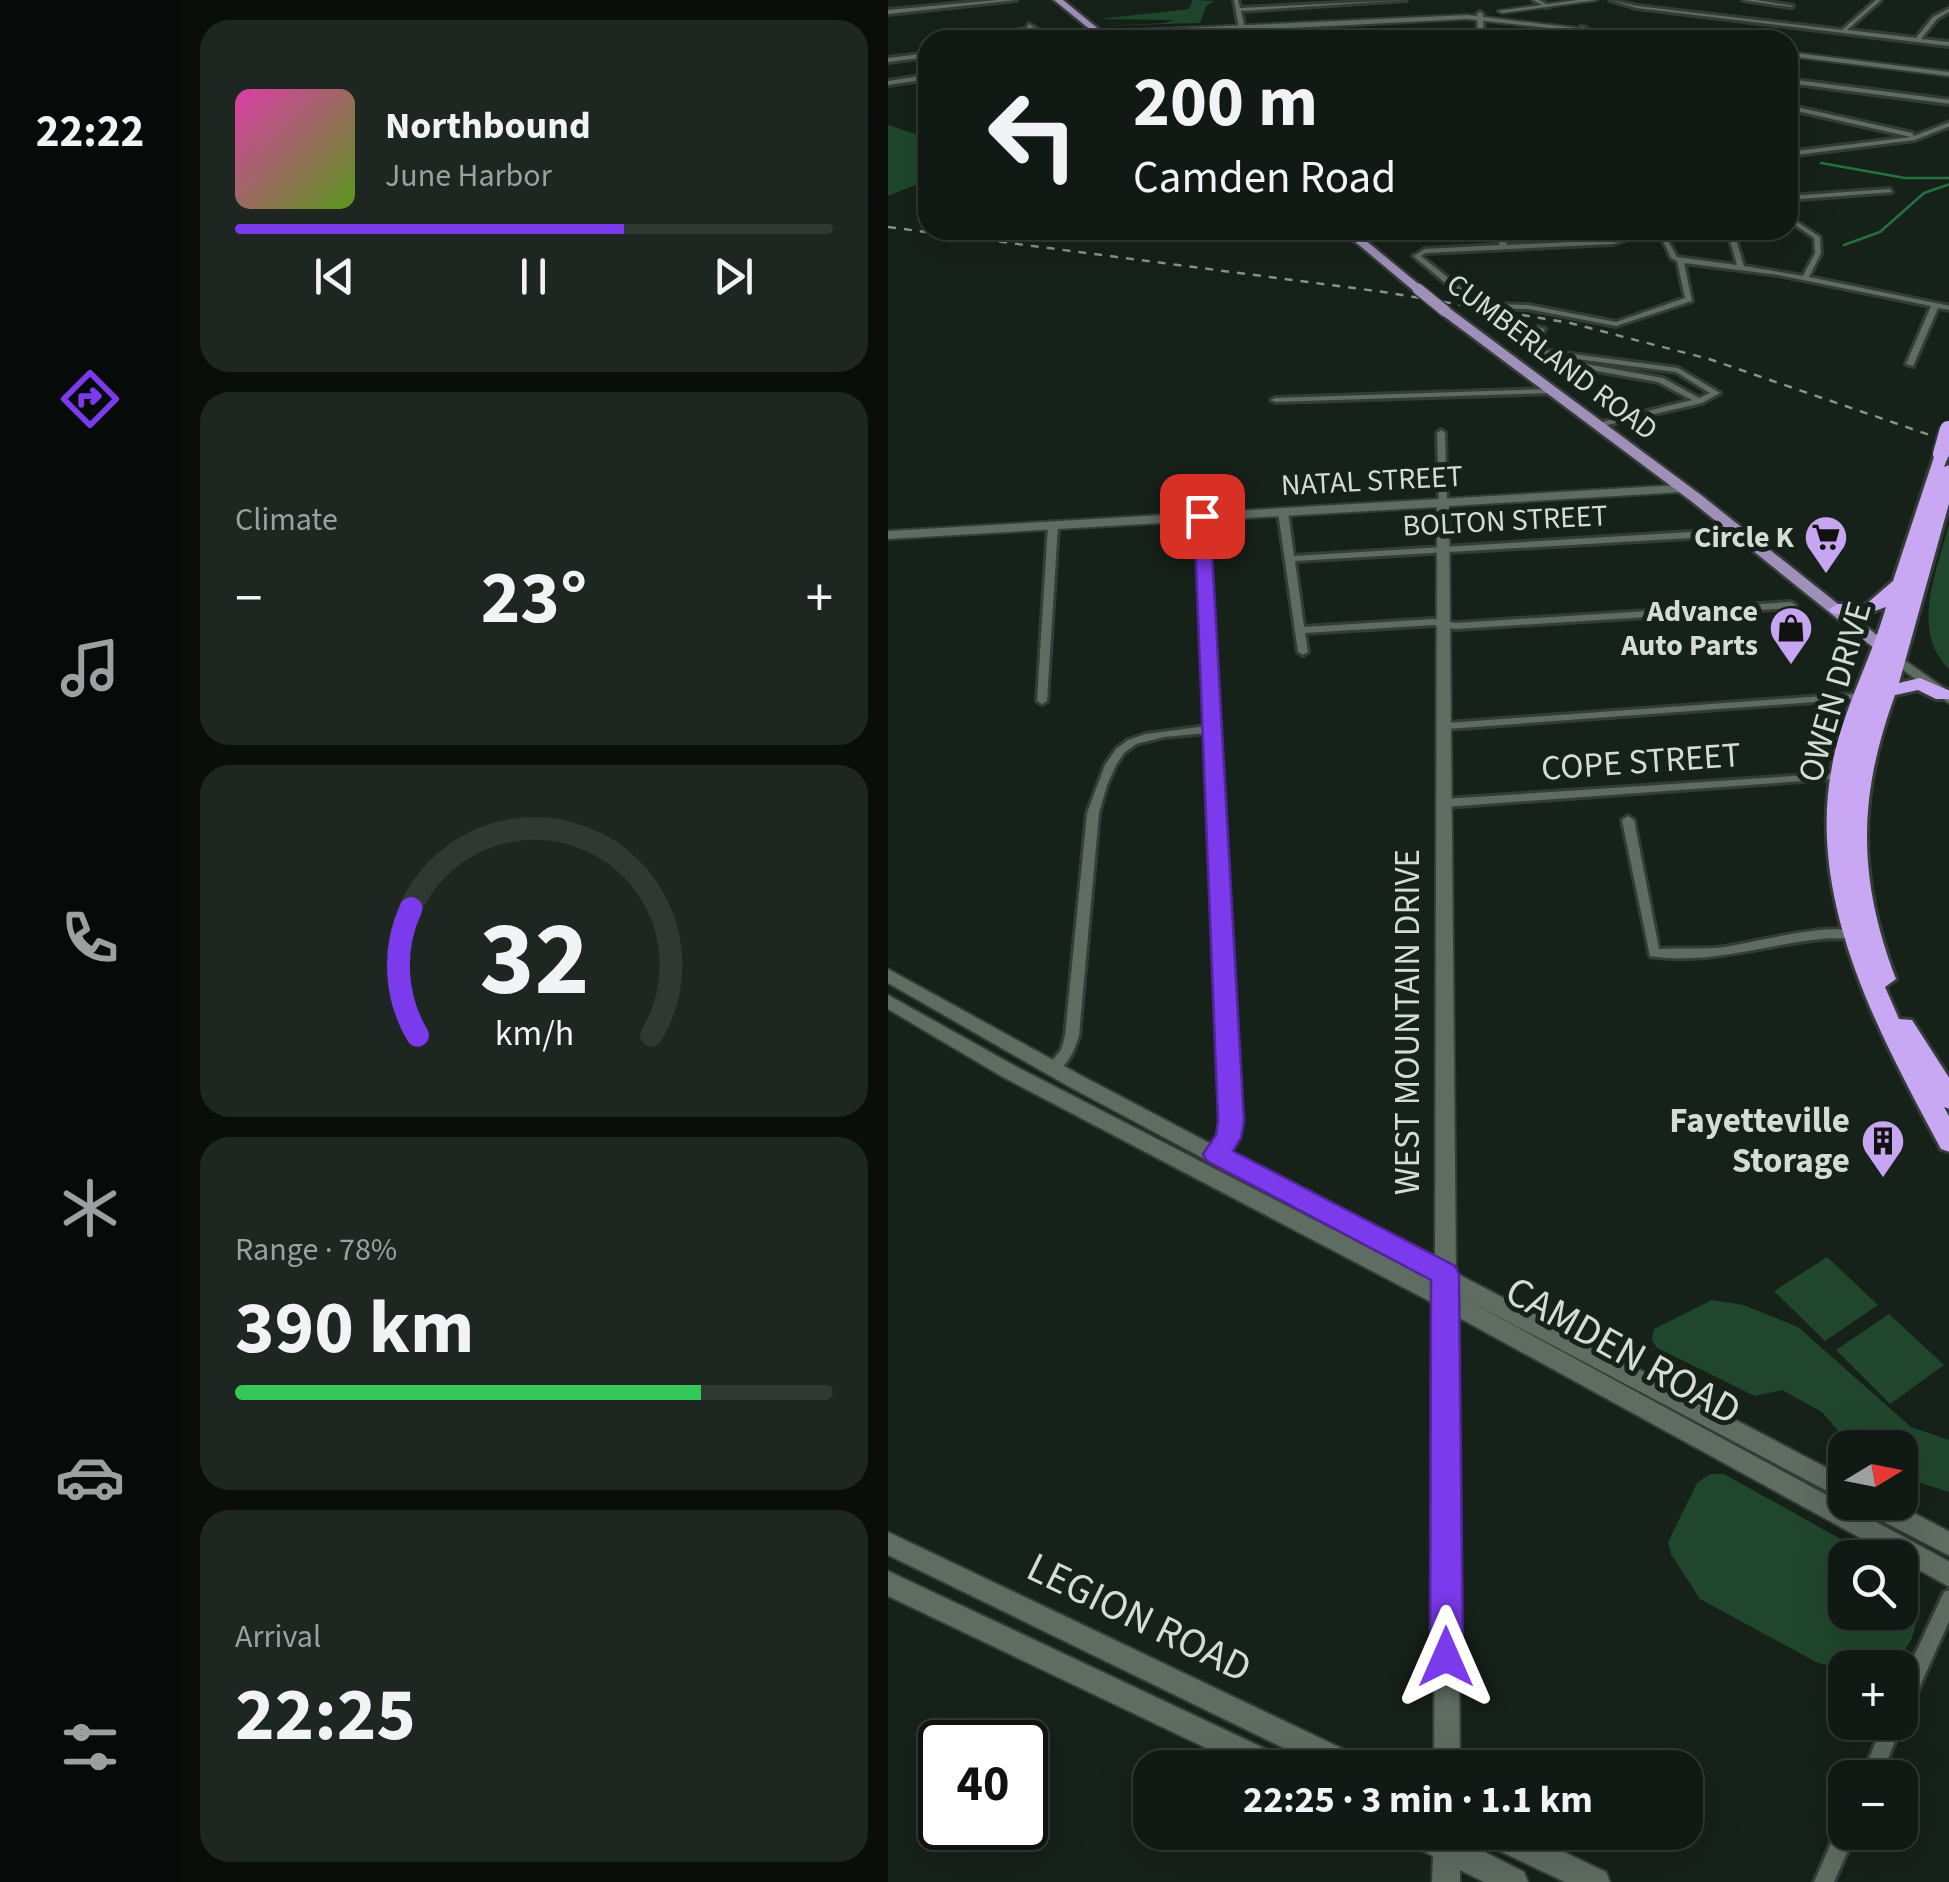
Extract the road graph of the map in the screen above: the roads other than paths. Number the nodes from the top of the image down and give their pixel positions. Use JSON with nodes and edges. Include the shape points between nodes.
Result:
{"nodes":[{"id":1,"x":1014,"y":0,"type":"edge"},
{"id":2,"x":1058,"y":0,"type":"edge"},
{"id":3,"x":1236,"y":0,"type":"edge"},
{"id":4,"x":1404,"y":0,"type":"edge"},
{"id":5,"x":1535,"y":0,"type":"edge"},
{"id":6,"x":1594,"y":0,"type":"edge"},
{"id":7,"x":1612,"y":0,"type":"edge"},
{"id":8,"x":1745,"y":0,"type":"edge"},
{"id":9,"x":1796,"y":0,"type":"edge"},
{"id":10,"x":1878,"y":0,"type":"edge"},
{"id":11,"x":1328,"y":4,"type":"junction"},
{"id":12,"x":1548,"y":6,"type":"junction"},
{"id":13,"x":1790,"y":6,"type":"junction"},
{"id":14,"x":1950,"y":9,"type":"edge"},
{"id":15,"x":1236,"y":10,"type":"junction"},
{"id":16,"x":888,"y":12,"type":"edge"},
{"id":17,"x":1480,"y":16,"type":"junction"},
{"id":18,"x":1341,"y":23,"type":"junction"},
{"id":19,"x":1771,"y":23,"type":"junction"},
{"id":20,"x":1583,"y":28,"type":"junction"},
{"id":21,"x":1242,"y":29,"type":"junction"},
{"id":22,"x":1096,"y":30,"type":"edge"},
{"id":23,"x":1194,"y":30,"type":"edge"},
{"id":24,"x":1481,"y":30,"type":"edge"},
{"id":25,"x":1580,"y":30,"type":"edge"},
{"id":26,"x":1599,"y":30,"type":"edge"},
{"id":27,"x":1843,"y":31,"type":"junction"},
{"id":28,"x":1916,"y":40,"type":"junction"},
{"id":29,"x":1950,"y":44,"type":"edge"},
{"id":30,"x":1798,"y":55,"type":"edge"},
{"id":31,"x":918,"y":57,"type":"edge"},
{"id":32,"x":888,"y":63,"type":"edge"},
{"id":33,"x":1950,"y":74,"type":"edge"},
{"id":34,"x":918,"y":78,"type":"edge"},
{"id":35,"x":901,"y":81,"type":"junction"},
{"id":36,"x":888,"y":83,"type":"edge"},
{"id":37,"x":1798,"y":83,"type":"edge"},
{"id":38,"x":1950,"y":102,"type":"edge"},
{"id":39,"x":1798,"y":109,"type":"edge"},
{"id":40,"x":1950,"y":124,"type":"edge"},
{"id":41,"x":1919,"y":136,"type":"junction"},
{"id":42,"x":1798,"y":153,"type":"edge"},
{"id":43,"x":1890,"y":192,"type":"dead end"},
{"id":44,"x":1798,"y":197,"type":"edge"},
{"id":45,"x":1798,"y":225,"type":"edge"},
{"id":46,"x":1358,"y":240,"type":"edge"},
{"id":47,"x":1501,"y":240,"type":"edge"},
{"id":48,"x":1620,"y":240,"type":"edge"},
{"id":49,"x":1666,"y":240,"type":"edge"},
{"id":50,"x":1733,"y":240,"type":"edge"},
{"id":51,"x":1504,"y":246,"type":"junction"},
{"id":52,"x":1680,"y":260,"type":"junction"},
{"id":53,"x":1742,"y":267,"type":"junction"},
{"id":54,"x":1805,"y":278,"type":"junction"},
{"id":55,"x":1936,"y":306,"type":"junction"},
{"id":56,"x":1950,"y":308,"type":"edge"},
{"id":57,"x":1541,"y":330,"type":"dead end"},
{"id":58,"x":1540,"y":352,"type":"junction"},
{"id":59,"x":1910,"y":364,"type":"dead end"},
{"id":60,"x":1667,"y":368,"type":"junction"},
{"id":61,"x":1654,"y":379,"type":"junction"},
{"id":62,"x":1550,"y":392,"type":"junction"},
{"id":63,"x":1275,"y":400,"type":"dead end"},
{"id":64,"x":1700,"y":401,"type":"junction"},
{"id":65,"x":1597,"y":426,"type":"junction"},
{"id":66,"x":1949,"y":426,"type":"edge"},
{"id":67,"x":1441,"y":433,"type":"dead end"},
{"id":68,"x":1946,"y":462,"type":"edge"},
{"id":69,"x":1680,"y":490,"type":"junction"},
{"id":70,"x":1443,"y":502,"type":"junction"},
{"id":71,"x":1283,"y":512,"type":"junction"},
{"id":72,"x":1202,"y":516,"type":"junction"},
{"id":73,"x":1052,"y":526,"type":"junction"},
{"id":74,"x":1724,"y":533,"type":"junction"},
{"id":75,"x":888,"y":535,"type":"edge"},
{"id":76,"x":1443,"y":550,"type":"junction"},
{"id":77,"x":1290,"y":560,"type":"junction"},
{"id":78,"x":1903,"y":578,"type":"junction"},
{"id":79,"x":1791,"y":605,"type":"dead end"},
{"id":80,"x":1838,"y":609,"type":"junction"},
{"id":81,"x":1444,"y":624,"type":"junction"},
{"id":82,"x":1300,"y":630,"type":"junction"},
{"id":83,"x":1866,"y":636,"type":"junction"},
{"id":84,"x":1302,"y":652,"type":"dead end"},
{"id":85,"x":1890,"y":654,"type":"junction"},
{"id":86,"x":1875,"y":693,"type":"junction"},
{"id":87,"x":1946,"y":698,"type":"edge"},
{"id":88,"x":1042,"y":701,"type":"dead end"},
{"id":89,"x":1447,"y":726,"type":"junction"},
{"id":90,"x":1213,"y":729,"type":"junction"},
{"id":91,"x":1840,"y":776,"type":"junction"},
{"id":92,"x":1445,"y":803,"type":"junction"},
{"id":93,"x":1628,"y":820,"type":"dead end"},
{"id":94,"x":1852,"y":934,"type":"junction"},
{"id":95,"x":888,"y":975,"type":"edge"},
{"id":96,"x":888,"y":1001,"type":"edge"},
{"id":97,"x":1053,"y":1068,"type":"junction"},
{"id":98,"x":1950,"y":1100,"type":"edge"},
{"id":99,"x":1948,"y":1129,"type":"edge"},
{"id":100,"x":1216,"y":1154,"type":"junction"},
{"id":101,"x":1445,"y":1287,"type":"junction"},
{"id":102,"x":1828,"y":1481,"type":"edge"},
{"id":103,"x":1904,"y":1520,"type":"edge"},
{"id":104,"x":888,"y":1542,"type":"edge"},
{"id":105,"x":1950,"y":1544,"type":"edge"},
{"id":106,"x":1950,"y":1575,"type":"edge"},
{"id":107,"x":888,"y":1583,"type":"edge"},
{"id":108,"x":1950,"y":1598,"type":"edge"},
{"id":109,"x":1918,"y":1668,"type":"edge"},
{"id":110,"x":1240,"y":1750,"type":"edge"},
{"id":111,"x":1318,"y":1750,"type":"edge"},
{"id":112,"x":1446,"y":1750,"type":"edge"},
{"id":113,"x":1447,"y":1850,"type":"edge"},
{"id":114,"x":1463,"y":1850,"type":"edge"},
{"id":115,"x":1528,"y":1850,"type":"edge"},
{"id":116,"x":1838,"y":1850,"type":"edge"},
{"id":117,"x":1446,"y":1882,"type":"edge"},
{"id":118,"x":1514,"y":1882,"type":"edge"},
{"id":119,"x":1596,"y":1882,"type":"edge"},
{"id":120,"x":1824,"y":1882,"type":"edge"}],
"edges":[{"from":1,"to":16,"type":"street"},
{"from":2,"to":22,"type":"main road"},
{"from":3,"to":15,"type":"street"},
{"from":4,"to":11,"type":"street"},
{"from":5,"to":12,"type":"street"},
{"from":6,"to":12,"type":"street"},
{"from":7,"to":19,"type":"street"},
{"from":8,"to":13,"type":"street"},
{"from":9,"to":13,"type":"street"},
{"from":10,"to":27,"type":"street"},
{"from":11,"to":15,"type":"street"},
{"from":11,"to":18,"type":"street"},
{"from":12,"to":17,"type":"street"},
{"from":13,"to":19,"type":"street"},
{"from":14,"to":28,"type":"street"},
{"from":15,"to":21,"type":"street"},
{"from":17,"to":18,"type":"street"},
{"from":17,"to":20,"type":"street"},
{"from":17,"to":24,"type":"street"},
{"from":18,"to":21,"type":"street"},
{"from":19,"to":27,"type":"street"},
{"from":20,"to":25,"type":"street"},
{"from":20,"to":26,"type":"street"},
{"from":21,"to":23,"type":"street"},
{"from":27,"to":28,"type":"street"},
{"from":28,"to":29,"type":"street"},
{"from":30,"to":33,"type":"street"},
{"from":31,"to":32,"type":"street"},
{"from":32,"to":35,"type":"street"},
{"from":34,"to":35,"type":"street"},
{"from":35,"to":36,"type":"street"},
{"from":37,"to":38,"type":"street"},
{"from":39,"to":41,"type":"street"},
{"from":40,"to":41,"type":"street"},
{"from":41,"to":42,"type":"street"},
{"from":43,"to":44,"type":"street"},
{"from":45,"to":54,"type":"street","via":[[1817,237],[1818,254]]},
{"from":46,"to":62,"type":"main road","name":"CUMBERLAND ROAD","bridge":true},
{"from":47,"to":51,"type":"street"},
{"from":48,"to":51,"type":"street"},
{"from":49,"to":52,"type":"street"},
{"from":50,"to":53,"type":"street"},
{"from":51,"to":52,"type":"street","via":[[1418,253],[1475,303],[1627,322],[1689,299]]},
{"from":52,"to":53,"type":"street"},
{"from":53,"to":54,"type":"street"},
{"from":54,"to":55,"type":"street"},
{"from":55,"to":56,"type":"street"},
{"from":55,"to":59,"type":"street"},
{"from":57,"to":58,"type":"street","via":[[1532,344]]},
{"from":58,"to":60,"type":"street"},
{"from":58,"to":61,"type":"street","via":[[1544,359]]},
{"from":60,"to":61,"type":"street"},
{"from":60,"to":64,"type":"street","via":[[1688,373],[1716,393]]},
{"from":61,"to":64,"type":"street"},
{"from":62,"to":63,"type":"street"},
{"from":62,"to":65,"type":"main road","name":"CUMBERLAND ROAD"},
{"from":64,"to":65,"type":"street"},
{"from":65,"to":69,"type":"main road","name":"CUMBERLAND ROAD"},
{"from":66,"to":68,"type":"highway","name":"OWEN DRIVE","bridge":true},
{"from":67,"to":70,"type":"street"},
{"from":68,"to":78,"type":"highway","name":"OWEN DRIVE","via":[[1921,507]]},
{"from":68,"to":85,"type":"highway","name":"OWEN DRIVE"},
{"from":69,"to":70,"type":"street","name":"NATAL STREET"},
{"from":69,"to":74,"type":"main road","name":"CUMBERLAND ROAD","via":[[1683,502]]},
{"from":69,"to":80,"type":"main road","name":"CUMBERLAND ROAD"},
{"from":70,"to":71,"type":"street","name":"NATAL STREET"},
{"from":70,"to":76,"type":"street","name":"WEST MOUNTAIN DRIVE"},
{"from":71,"to":72,"type":"street","name":"NATAL STREET"},
{"from":71,"to":77,"type":"street"},
{"from":72,"to":73,"type":"street","name":"NATAL STREET"},
{"from":72,"to":90,"type":"street"},
{"from":73,"to":75,"type":"street","name":"NATAL STREET"},
{"from":73,"to":88,"type":"street"},
{"from":74,"to":76,"type":"street","name":"BOLTON STREET"},
{"from":74,"to":83,"type":"main road","name":"CUMBERLAND ROAD","via":[[1845,627]]},
{"from":76,"to":77,"type":"street","name":"BOLTON STREET"},
{"from":76,"to":81,"type":"street","name":"WEST MOUNTAIN DRIVE"},
{"from":77,"to":82,"type":"street"},
{"from":78,"to":80,"type":"highway","via":[[1869,613]]},
{"from":78,"to":85,"type":"highway","name":"OWEN DRIVE"},
{"from":79,"to":81,"type":"street"},
{"from":80,"to":83,"type":"main road","name":"CUMBERLAND ROAD"},
{"from":81,"to":82,"type":"street"},
{"from":81,"to":89,"type":"street","name":"WEST MOUNTAIN DRIVE"},
{"from":82,"to":84,"type":"street"},
{"from":83,"to":85,"type":"main road","name":"CUMBERLAND ROAD"},
{"from":85,"to":86,"type":"highway","name":"OWEN DRIVE"},
{"from":85,"to":87,"type":"street","name":"CUMBERLAND ROAD"},
{"from":86,"to":87,"type":"highway","via":[[1920,684]]},
{"from":86,"to":89,"type":"street"},
{"from":86,"to":91,"type":"highway","name":"OWEN DRIVE"},
{"from":86,"to":98,"type":"highway","name":"OWEN DRIVE","via":[[1856,810],[1860,890],[1878,966],[1900,1019]]},
{"from":89,"to":92,"type":"street","name":"WEST MOUNTAIN DRIVE"},
{"from":90,"to":97,"type":"street","via":[[1131,739],[1101,784],[1072,1036]]},
{"from":90,"to":100,"type":"street","via":[[1231,1121]]},
{"from":91,"to":92,"type":"street","name":"COPE STREET"},
{"from":91,"to":94,"type":"highway","name":"OWEN DRIVE","via":[[1838,850]]},
{"from":92,"to":101,"type":"street","name":"WEST MOUNTAIN DRIVE"},
{"from":93,"to":94,"type":"street","via":[[1654,953],[1718,952]]},
{"from":94,"to":99,"type":"highway","name":"OWEN DRIVE","via":[[1888,1028]]},
{"from":95,"to":97,"type":"street","name":"CAMDEN ROAD"},
{"from":96,"to":101,"type":"street","name":"CAMDEN ROAD","via":[[1008,1071]]},
{"from":97,"to":100,"type":"street","name":"CAMDEN ROAD"},
{"from":100,"to":101,"type":"street","name":"CAMDEN ROAD"},
{"from":101,"to":102,"type":"street","name":"CAMDEN ROAD"},
{"from":101,"to":106,"type":"street","name":"CAMDEN ROAD"},
{"from":101,"to":112,"type":"street","name":"WEST MOUNTAIN DRIVE"},
{"from":103,"to":105,"type":"street"},
{"from":104,"to":111,"type":"street","name":"LEGION ROAD"},
{"from":107,"to":110,"type":"street","name":"LEGION ROAD"},
{"from":108,"to":109,"type":"street"},
{"from":113,"to":117,"type":"street"},
{"from":114,"to":118,"type":"street"},
{"from":115,"to":119,"type":"street"},
{"from":116,"to":120,"type":"street"}]}
